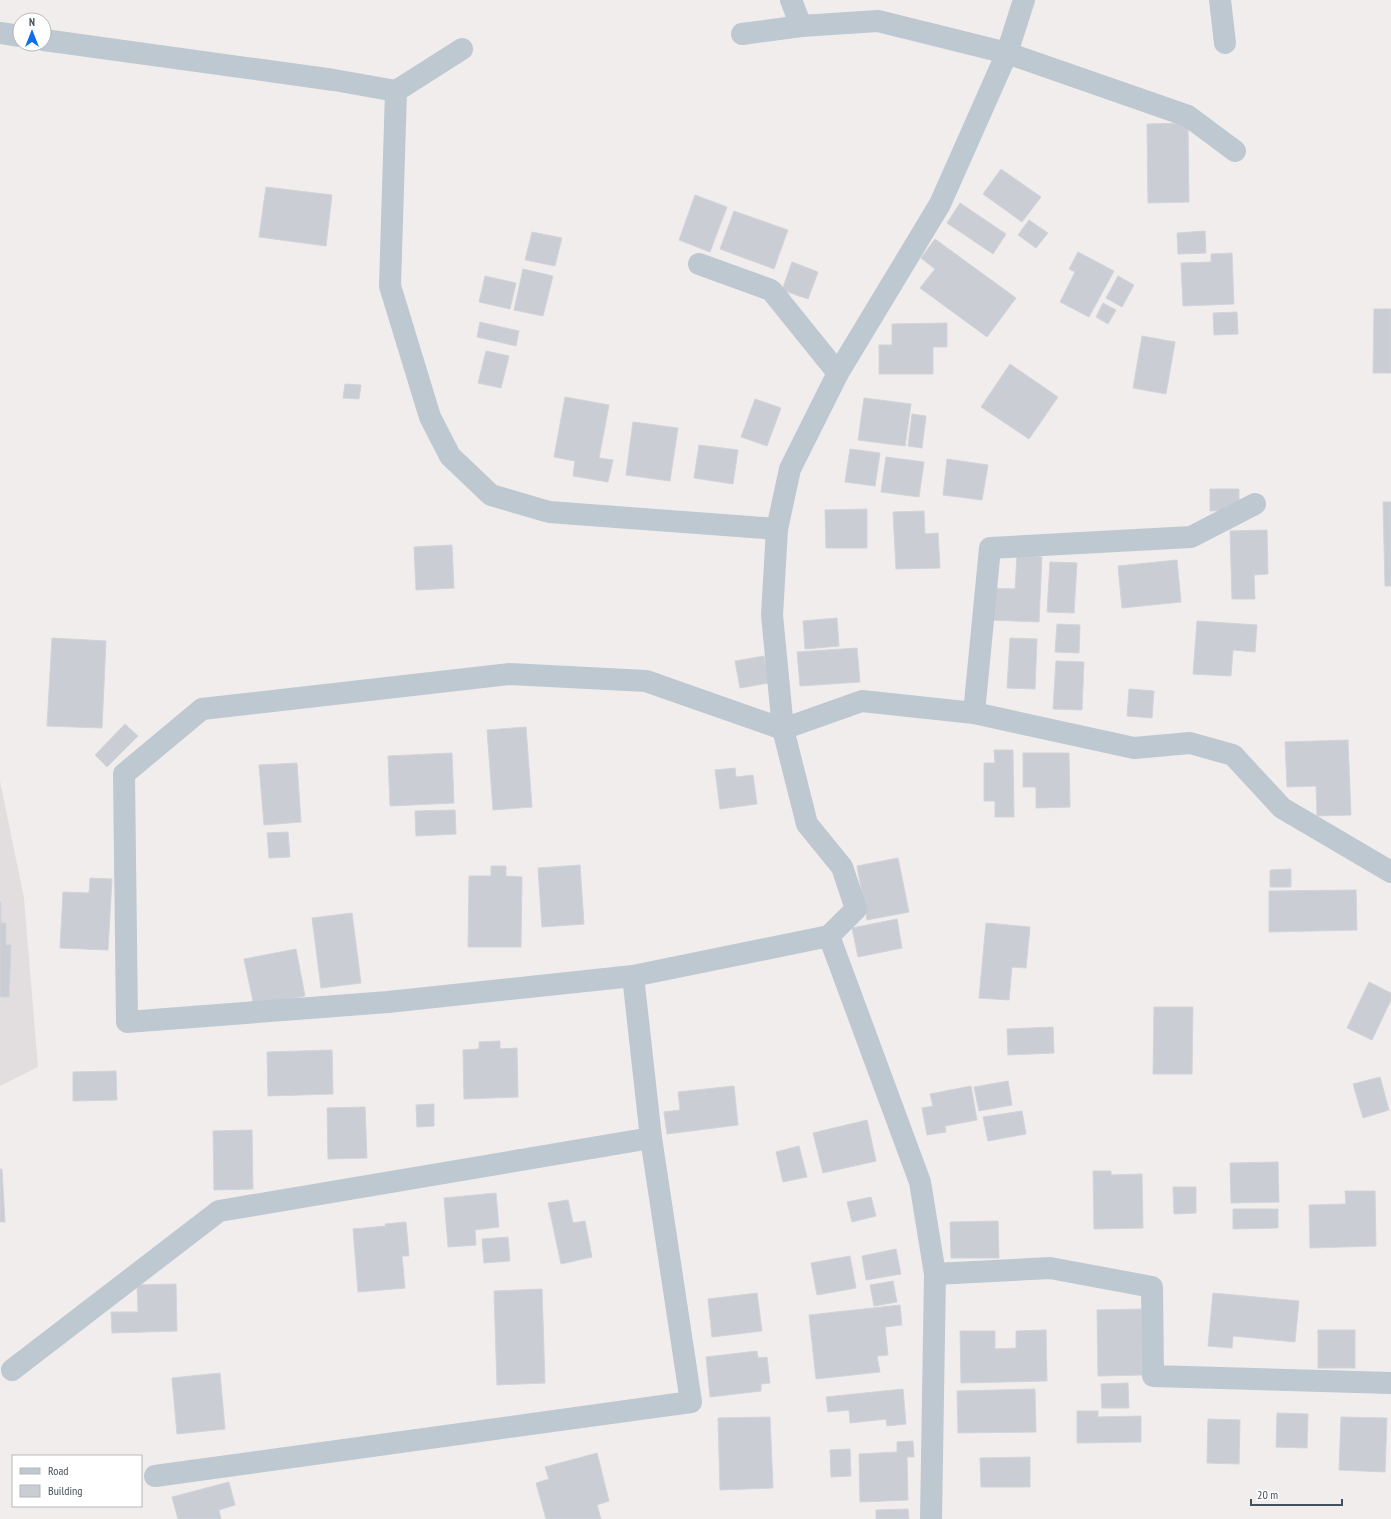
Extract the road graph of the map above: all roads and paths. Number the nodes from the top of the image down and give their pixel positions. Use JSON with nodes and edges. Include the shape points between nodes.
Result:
{"nodes":[{"id":1,"x":791,"y":0,"type":"edge"},
{"id":2,"x":1024,"y":0,"type":"edge"},
{"id":3,"x":1220,"y":0,"type":"edge"},
{"id":4,"x":801,"y":26,"type":"junction"},
{"id":5,"x":0,"y":34,"type":"edge"},
{"id":6,"x":742,"y":34,"type":"dead end"},
{"id":7,"x":12,"y":35,"type":"edge"},
{"id":8,"x":52,"y":41,"type":"edge"},
{"id":9,"x":1225,"y":43,"type":"dead end"},
{"id":10,"x":462,"y":49,"type":"dead end"},
{"id":11,"x":1007,"y":53,"type":"junction"},
{"id":12,"x":396,"y":91,"type":"junction"},
{"id":13,"x":1235,"y":150,"type":"dead end"},
{"id":14,"x":699,"y":264,"type":"dead end"},
{"id":15,"x":838,"y":373,"type":"junction"},
{"id":16,"x":1254,"y":504,"type":"dead end"},
{"id":17,"x":776,"y":529,"type":"junction"},
{"id":18,"x":974,"y":713,"type":"junction"},
{"id":19,"x":783,"y":729,"type":"junction"},
{"id":20,"x":1391,"y":872,"type":"edge"},
{"id":21,"x":828,"y":936,"type":"junction"},
{"id":22,"x":633,"y":976,"type":"junction"},
{"id":23,"x":651,"y":1138,"type":"junction"},
{"id":24,"x":934,"y":1274,"type":"junction"},
{"id":25,"x":12,"y":1370,"type":"dead end"},
{"id":26,"x":1391,"y":1383,"type":"edge"},
{"id":27,"x":155,"y":1476,"type":"dead end"},
{"id":28,"x":931,"y":1519,"type":"edge"}],
"edges":[{"from":1,"to":4,"type":"street"},
{"from":2,"to":11,"type":"street"},
{"from":3,"to":9,"type":"street"},
{"from":4,"to":6,"type":"street"},
{"from":4,"to":11,"type":"street","via":[[878,21]]},
{"from":5,"to":7,"type":"street"},
{"from":8,"to":12,"type":"street"},
{"from":10,"to":12,"type":"street"},
{"from":11,"to":13,"type":"street","via":[[1188,116]]},
{"from":11,"to":15,"type":"street","via":[[940,204]]},
{"from":12,"to":17,"type":"street","via":[[390,286],[430,417],[450,456],[491,495],[549,512]]},
{"from":14,"to":15,"type":"street","via":[[771,290]]},
{"from":15,"to":17,"type":"street","via":[[790,469]]},
{"from":16,"to":18,"type":"street","via":[[1191,537],[990,548]]},
{"from":17,"to":19,"type":"street","via":[[772,615]]},
{"from":18,"to":19,"type":"street","via":[[862,701]]},
{"from":18,"to":20,"type":"street","via":[[1134,748],[1190,743],[1233,755],[1282,808]]},
{"from":19,"to":21,"type":"street","via":[[807,824],[842,867],[856,909]]},
{"from":19,"to":22,"type":"street","via":[[646,681],[510,674],[202,709],[124,774],[128,1022],[388,1002]]},
{"from":21,"to":22,"type":"street"},
{"from":21,"to":24,"type":"street","via":[[920,1182]]},
{"from":22,"to":23,"type":"street"},
{"from":23,"to":25,"type":"street","via":[[219,1211]]},
{"from":23,"to":27,"type":"street","via":[[691,1402]]},
{"from":24,"to":26,"type":"street","via":[[1050,1268],[1152,1287],[1153,1376]]},
{"from":24,"to":28,"type":"street"}]}
